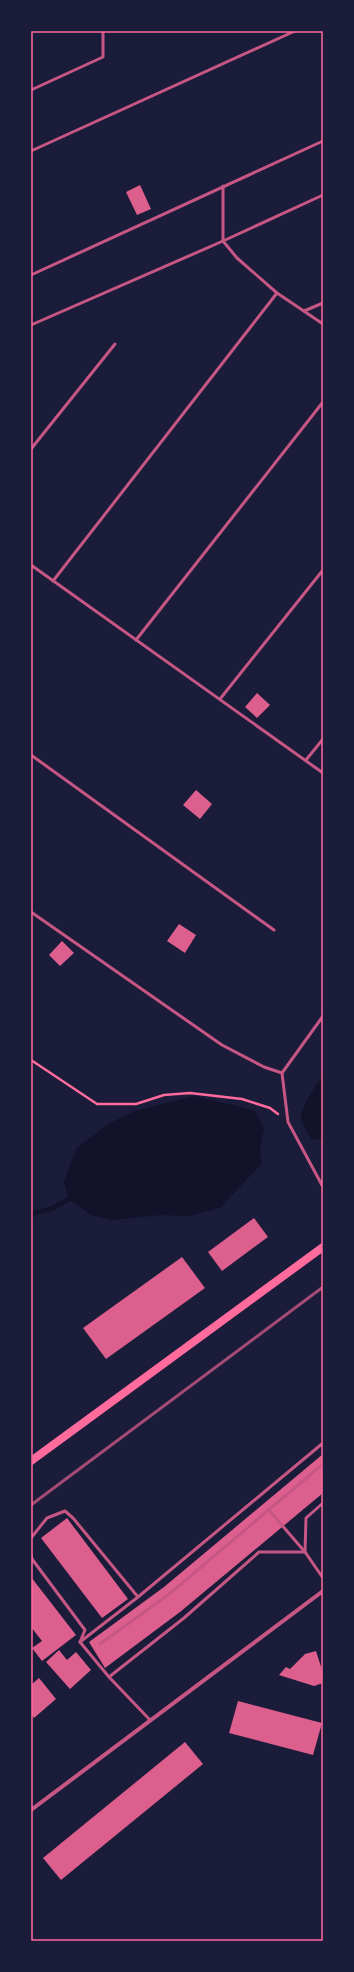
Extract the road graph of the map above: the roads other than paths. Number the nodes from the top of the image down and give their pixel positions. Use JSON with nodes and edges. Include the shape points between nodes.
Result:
{"nodes":[{"id":1,"x":103,"y":31,"type":"edge"},
{"id":2,"x":295,"y":31,"type":"edge"},
{"id":3,"x":31,"y":90,"type":"edge"},
{"id":4,"x":323,"y":141,"type":"edge"},
{"id":5,"x":31,"y":151,"type":"edge"},
{"id":6,"x":223,"y":186,"type":"junction"},
{"id":7,"x":323,"y":195,"type":"edge"},
{"id":8,"x":223,"y":241,"type":"junction"},
{"id":9,"x":31,"y":274,"type":"edge"},
{"id":10,"x":278,"y":293,"type":"junction"},
{"id":11,"x":323,"y":303,"type":"edge"},
{"id":12,"x":304,"y":311,"type":"junction"},
{"id":13,"x":323,"y":324,"type":"edge"},
{"id":14,"x":31,"y":325,"type":"edge"},
{"id":15,"x":115,"y":344,"type":"dead end"},
{"id":16,"x":323,"y":402,"type":"edge"},
{"id":17,"x":31,"y":449,"type":"edge"},
{"id":18,"x":31,"y":565,"type":"edge"},
{"id":19,"x":323,"y":570,"type":"edge"},
{"id":20,"x":53,"y":581,"type":"junction"},
{"id":21,"x":136,"y":640,"type":"junction"},
{"id":22,"x":220,"y":699,"type":"junction"},
{"id":23,"x":323,"y":739,"type":"edge"},
{"id":24,"x":31,"y":755,"type":"edge"},
{"id":25,"x":306,"y":760,"type":"junction"},
{"id":26,"x":323,"y":773,"type":"edge"},
{"id":27,"x":31,"y":912,"type":"edge"},
{"id":28,"x":274,"y":930,"type":"dead end"},
{"id":29,"x":323,"y":1016,"type":"edge"},
{"id":30,"x":282,"y":1072,"type":"junction"},
{"id":31,"x":323,"y":1187,"type":"edge"},
{"id":32,"x":323,"y":1247,"type":"edge"},
{"id":33,"x":323,"y":1443,"type":"edge"},
{"id":34,"x":31,"y":1462,"type":"edge"},
{"id":35,"x":323,"y":1464,"type":"edge"},
{"id":36,"x":323,"y":1503,"type":"edge"},
{"id":37,"x":268,"y":1508,"type":"junction"},
{"id":38,"x":31,"y":1538,"type":"edge"},
{"id":39,"x":304,"y":1552,"type":"junction"},
{"id":40,"x":31,"y":1554,"type":"edge"},
{"id":41,"x":323,"y":1578,"type":"edge"},
{"id":42,"x":323,"y":1591,"type":"edge"},
{"id":43,"x":138,"y":1597,"type":"junction"},
{"id":44,"x":80,"y":1642,"type":"junction"},
{"id":45,"x":100,"y":1644,"type":"dead end"},
{"id":46,"x":109,"y":1677,"type":"junction"},
{"id":47,"x":150,"y":1720,"type":"junction"},
{"id":48,"x":31,"y":1810,"type":"edge"}],
"edges":[{"from":1,"to":3,"type":"lane","via":[[103,57]]},
{"from":2,"to":5,"type":"lane"},
{"from":4,"to":6,"type":"lane"},
{"from":6,"to":8,"type":"lane"},
{"from":6,"to":9,"type":"lane"},
{"from":7,"to":8,"type":"lane"},
{"from":8,"to":10,"type":"lane","via":[[237,258]]},
{"from":8,"to":14,"type":"lane"},
{"from":10,"to":12,"type":"lane"},
{"from":10,"to":20,"type":"lane"},
{"from":11,"to":12,"type":"lane"},
{"from":12,"to":13,"type":"lane"},
{"from":15,"to":17,"type":"lane"},
{"from":16,"to":21,"type":"lane"},
{"from":18,"to":20,"type":"lane"},
{"from":19,"to":22,"type":"lane"},
{"from":20,"to":21,"type":"lane"},
{"from":21,"to":22,"type":"lane"},
{"from":22,"to":25,"type":"lane"},
{"from":23,"to":25,"type":"lane"},
{"from":24,"to":28,"type":"lane"},
{"from":25,"to":26,"type":"lane"},
{"from":27,"to":30,"type":"lane","via":[[222,1045]]},
{"from":29,"to":30,"type":"lane"},
{"from":30,"to":31,"type":"lane","via":[[288,1122]]},
{"from":32,"to":34,"type":"main road"},
{"from":33,"to":43,"type":"lane"},
{"from":35,"to":37,"type":"lane"},
{"from":36,"to":39,"type":"lane","via":[[306,1518]]},
{"from":37,"to":39,"type":"lane"},
{"from":37,"to":45,"type":"lane","via":[[168,1595]]},
{"from":38,"to":43,"type":"lane","via":[[47,1518],[66,1511]]},
{"from":39,"to":41,"type":"lane"},
{"from":39,"to":46,"type":"lane","via":[[259,1552],[184,1618]]},
{"from":40,"to":44,"type":"lane","via":[[32,1559],[84,1630]]},
{"from":42,"to":47,"type":"street"},
{"from":43,"to":44,"type":"lane"},
{"from":44,"to":46,"type":"lane"},
{"from":46,"to":47,"type":"lane"},
{"from":47,"to":48,"type":"street"}]}
